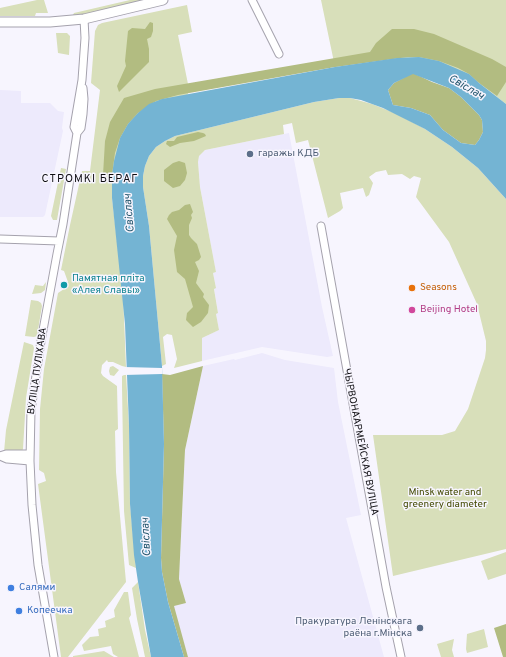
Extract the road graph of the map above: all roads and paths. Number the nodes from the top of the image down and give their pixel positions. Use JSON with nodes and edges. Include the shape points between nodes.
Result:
{"nodes":[{"id":1,"x":163,"y":0,"type":"edge"},
{"id":2,"x":252,"y":0,"type":"edge"},
{"id":3,"x":84,"y":19,"type":"junction"},
{"id":4,"x":0,"y":22,"type":"edge"},
{"id":5,"x":279,"y":54,"type":"dead end"},
{"id":6,"x":321,"y":226,"type":"dead end"},
{"id":7,"x":0,"y":239,"type":"edge"},
{"id":8,"x":59,"y":241,"type":"junction"},
{"id":9,"x":0,"y":456,"type":"edge"},
{"id":10,"x":30,"y":457,"type":"junction"},
{"id":11,"x":54,"y":657,"type":"edge"},
{"id":12,"x":401,"y":657,"type":"edge"}],
"edges":[{"from":1,"to":3,"type":"main road"},
{"from":2,"to":5,"type":"street"},
{"from":3,"to":4,"type":"main road","via":[[57,22]]},
{"from":3,"to":8,"type":"street","name":"ВУЛІЦА ПУЛІХАВА","via":[[84,114],[81,128],[76,130]]},
{"from":6,"to":12,"type":"street","name":"ЧЫРВОНААРМЕЙСКАЯ ВУЛІЦА"},
{"from":7,"to":8,"type":"street"},
{"from":8,"to":10,"type":"street","name":"ВУЛІЦА ПУЛІХАВА","via":[[31,410]]},
{"from":9,"to":10,"type":"street","via":[[7,459]]},
{"from":10,"to":11,"type":"street","name":"ВУЛІЦА ПУЛІХАВА","via":[[38,565]]}]}
